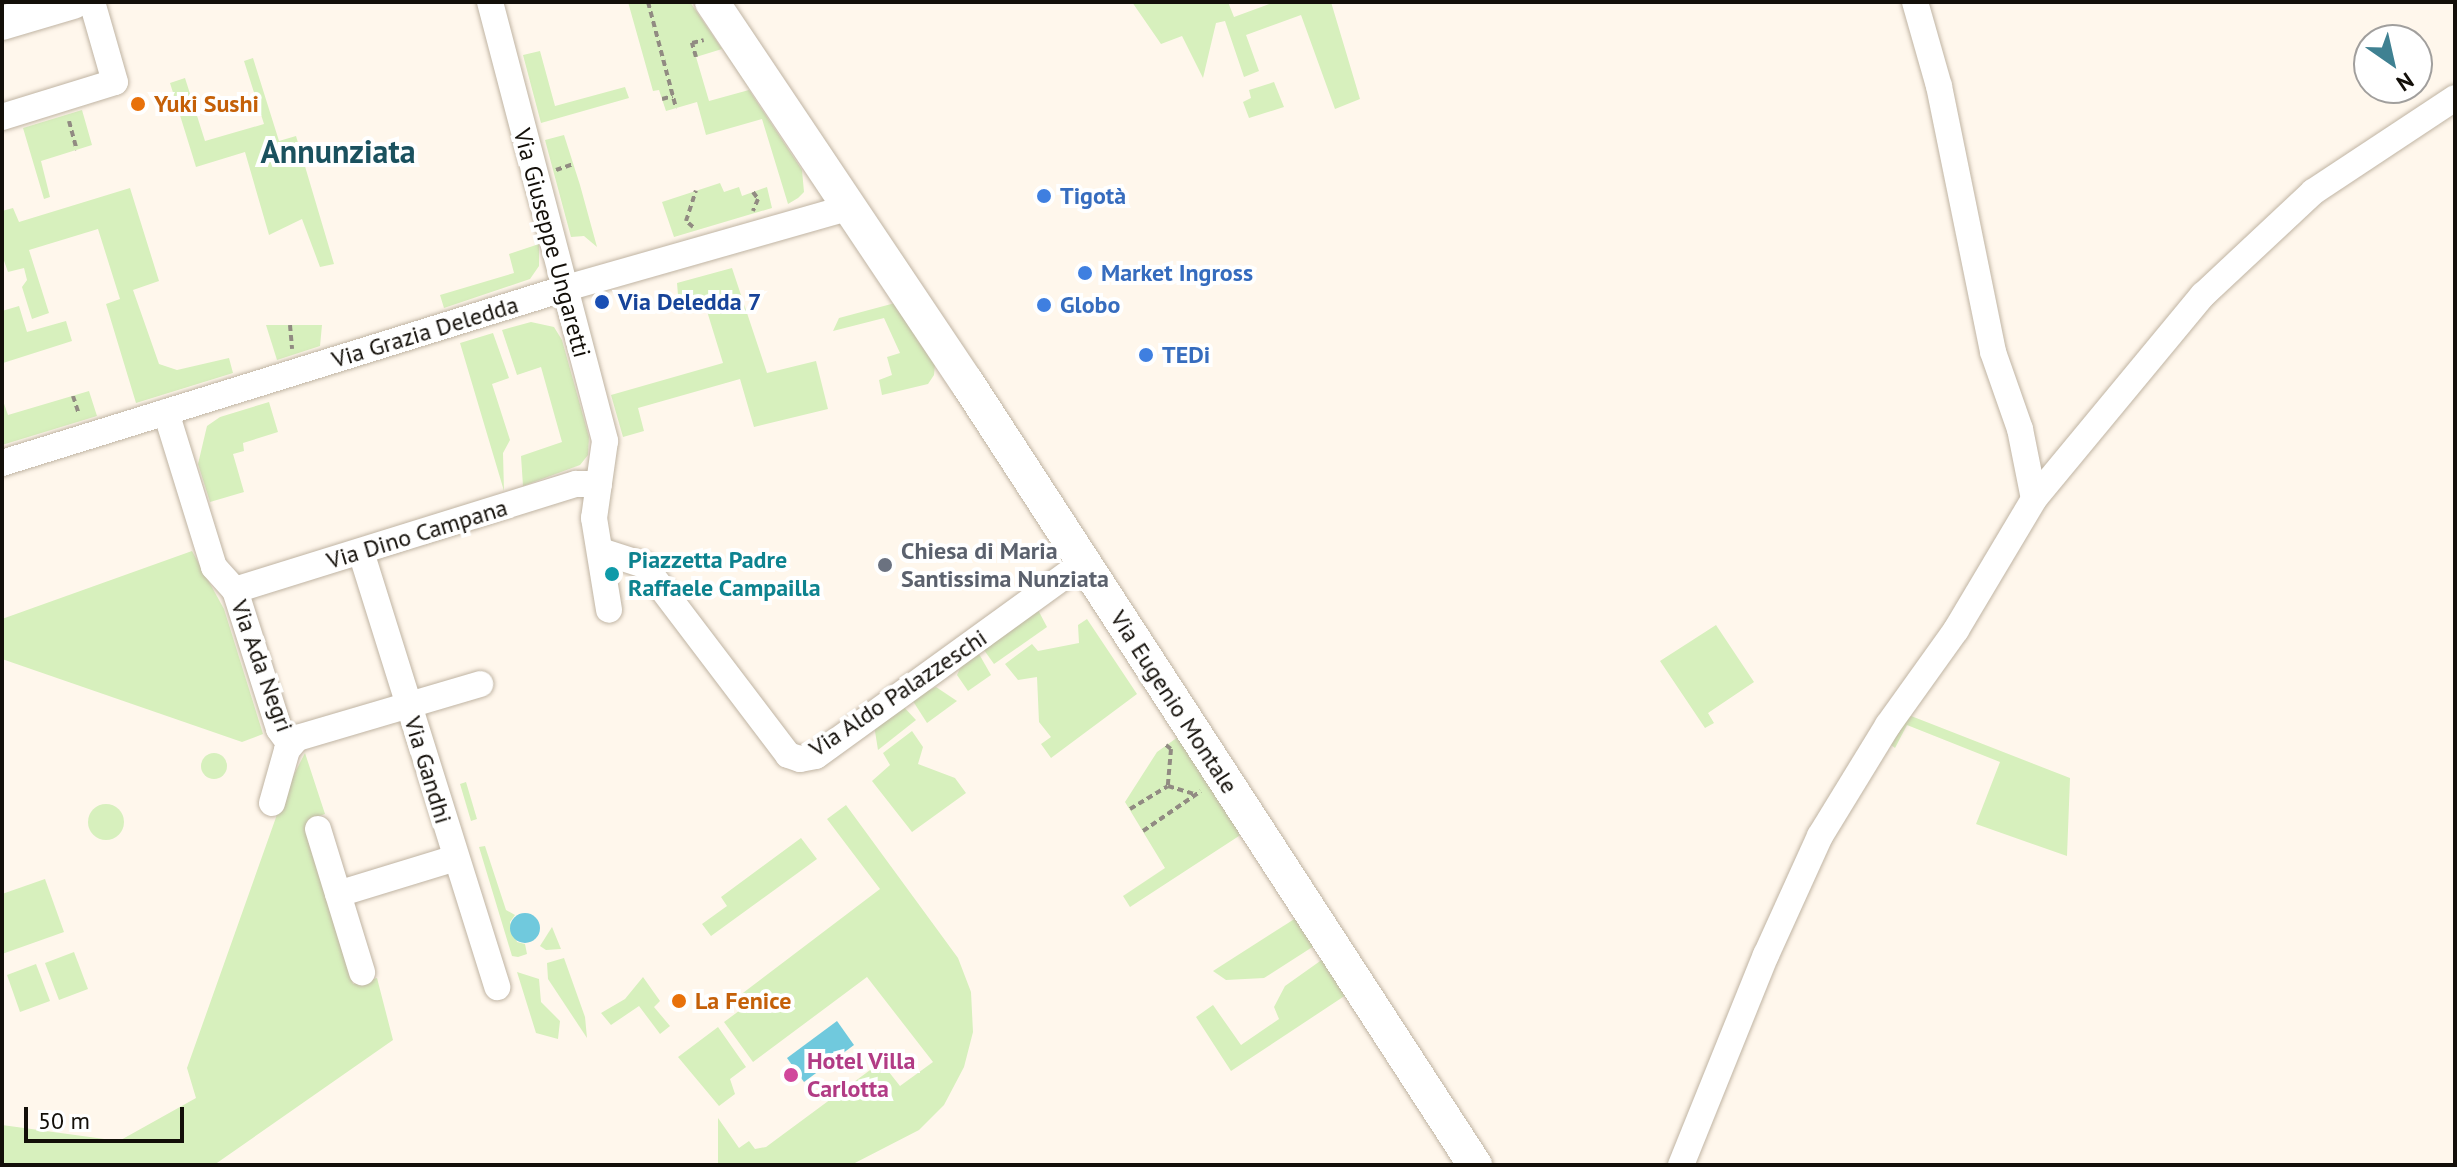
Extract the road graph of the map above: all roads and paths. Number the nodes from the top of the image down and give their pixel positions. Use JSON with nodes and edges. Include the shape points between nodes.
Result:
{"nodes":[{"id":1,"x":73,"y":2,"type":"edge"},
{"id":2,"x":92,"y":2,"type":"edge"},
{"id":3,"x":490,"y":2,"type":"edge"},
{"id":4,"x":648,"y":2,"type":"edge"},
{"id":5,"x":712,"y":2,"type":"edge"},
{"id":6,"x":737,"y":2,"type":"edge"},
{"id":7,"x":1915,"y":2,"type":"edge"},
{"id":8,"x":2,"y":23,"type":"edge"},
{"id":9,"x":714,"y":37,"type":"dead end"},
{"id":10,"x":696,"y":57,"type":"dead end"},
{"id":11,"x":765,"y":79,"type":"junction"},
{"id":12,"x":673,"y":96,"type":"junction"},
{"id":13,"x":2455,"y":98,"type":"edge"},
{"id":14,"x":662,"y":99,"type":"dead end"},
{"id":15,"x":676,"y":108,"type":"dead end"},
{"id":16,"x":67,"y":115,"type":"dead end"},
{"id":17,"x":2,"y":117,"type":"edge"},
{"id":18,"x":77,"y":150,"type":"dead end"},
{"id":19,"x":573,"y":164,"type":"dead end"},
{"id":20,"x":553,"y":170,"type":"dead end"},
{"id":21,"x":696,"y":191,"type":"dead end"},
{"id":22,"x":753,"y":192,"type":"dead end"},
{"id":23,"x":850,"y":207,"type":"junction"},
{"id":24,"x":749,"y":215,"type":"dead end"},
{"id":25,"x":703,"y":229,"type":"dead end"},
{"id":26,"x":563,"y":289,"type":"junction"},
{"id":27,"x":290,"y":325,"type":"dead end"},
{"id":28,"x":292,"y":355,"type":"dead end"},
{"id":29,"x":73,"y":396,"type":"dead end"},
{"id":30,"x":166,"y":412,"type":"junction"},
{"id":31,"x":81,"y":420,"type":"dead end"},
{"id":32,"x":2,"y":463,"type":"edge"},
{"id":33,"x":599,"y":484,"type":"junction"},
{"id":34,"x":2034,"y":499,"type":"junction"},
{"id":35,"x":601,"y":551,"type":"junction"},
{"id":36,"x":361,"y":552,"type":"junction"},
{"id":37,"x":1083,"y":563,"type":"junction"},
{"id":38,"x":235,"y":590,"type":"junction"},
{"id":39,"x":609,"y":610,"type":"dead end"},
{"id":40,"x":480,"y":684,"type":"dead end"},
{"id":41,"x":408,"y":705,"type":"junction"},
{"id":42,"x":290,"y":744,"type":"junction"},
{"id":43,"x":1166,"y":745,"type":"dead end"},
{"id":44,"x":1168,"y":786,"type":"junction"},
{"id":45,"x":1210,"y":786,"type":"dead end"},
{"id":46,"x":1197,"y":794,"type":"junction"},
{"id":47,"x":272,"y":803,"type":"dead end"},
{"id":48,"x":1130,"y":809,"type":"dead end"},
{"id":49,"x":318,"y":829,"type":"dead end"},
{"id":50,"x":1143,"y":831,"type":"dead end"},
{"id":51,"x":456,"y":858,"type":"junction"},
{"id":52,"x":338,"y":894,"type":"junction"},
{"id":53,"x":362,"y":972,"type":"dead end"},
{"id":54,"x":497,"y":987,"type":"dead end"},
{"id":55,"x":1475,"y":1165,"type":"edge"},
{"id":56,"x":1681,"y":1165,"type":"edge"}],
"edges":[{"from":1,"to":8,"type":"main road"},
{"from":2,"to":17,"type":"street","via":[[115,82]]},
{"from":3,"to":26,"type":"street","name":"Via Giuseppe Ungaretti"},
{"from":4,"to":12,"type":"path"},
{"from":5,"to":11,"type":"main road"},
{"from":6,"to":11,"type":"main road"},
{"from":7,"to":34,"type":"street","via":[[1939,86],[1993,352],[2020,429]]},
{"from":9,"to":10,"type":"path","via":[[692,43]]},
{"from":11,"to":23,"type":"main road","name":"Via Eugenio Montale"},
{"from":12,"to":14,"type":"path"},
{"from":12,"to":15,"type":"path"},
{"from":13,"to":34,"type":"street","via":[[2313,192],[2203,295]]},
{"from":16,"to":18,"type":"path"},
{"from":19,"to":20,"type":"path"},
{"from":21,"to":25,"type":"path","via":[[686,221]]},
{"from":22,"to":24,"type":"path","via":[[757,206]]},
{"from":23,"to":26,"type":"street","name":"Via Grazia Deledda"},
{"from":23,"to":37,"type":"main road","name":"Via Eugenio Montale"},
{"from":26,"to":30,"type":"street","name":"Via Grazia Deledda"},
{"from":26,"to":33,"type":"street","name":"Via Giuseppe Ungaretti","via":[[605,441]]},
{"from":27,"to":28,"type":"path"},
{"from":29,"to":31,"type":"path"},
{"from":30,"to":32,"type":"street","name":"Via Grazia Deledda"},
{"from":30,"to":38,"type":"street","name":"Via Ada Negri","via":[[214,567]]},
{"from":33,"to":35,"type":"street","name":"Via Giuseppe Ungaretti","via":[[594,518]]},
{"from":33,"to":36,"type":"street","name":"Via Dino Campana","via":[[576,484]]},
{"from":34,"to":56,"type":"street","via":[[1956,630],[1888,725],[1820,836]]},
{"from":35,"to":37,"type":"street","name":"Via Aldo Palazzeschi","via":[[644,565],[788,755],[800,759],[816,756]]},
{"from":35,"to":39,"type":"street","name":"Via Giuseppe Ungaretti"},
{"from":36,"to":38,"type":"street","name":"Via Dino Campana"},
{"from":36,"to":41,"type":"street","name":"Via Gandhi"},
{"from":37,"to":55,"type":"main road","name":"Via Eugenio Montale"},
{"from":38,"to":42,"type":"street","name":"Via Ada Negri","via":[[279,729]]},
{"from":40,"to":41,"type":"street"},
{"from":41,"to":42,"type":"street"},
{"from":41,"to":51,"type":"street","name":"Via Gandhi"},
{"from":42,"to":47,"type":"street"},
{"from":43,"to":44,"type":"path","via":[[1171,749]]},
{"from":44,"to":46,"type":"path"},
{"from":44,"to":48,"type":"path"},
{"from":45,"to":46,"type":"path"},
{"from":46,"to":50,"type":"path"},
{"from":49,"to":52,"type":"street"},
{"from":51,"to":52,"type":"street"},
{"from":51,"to":54,"type":"street","name":"Via Gandhi"},
{"from":52,"to":53,"type":"street"}]}
